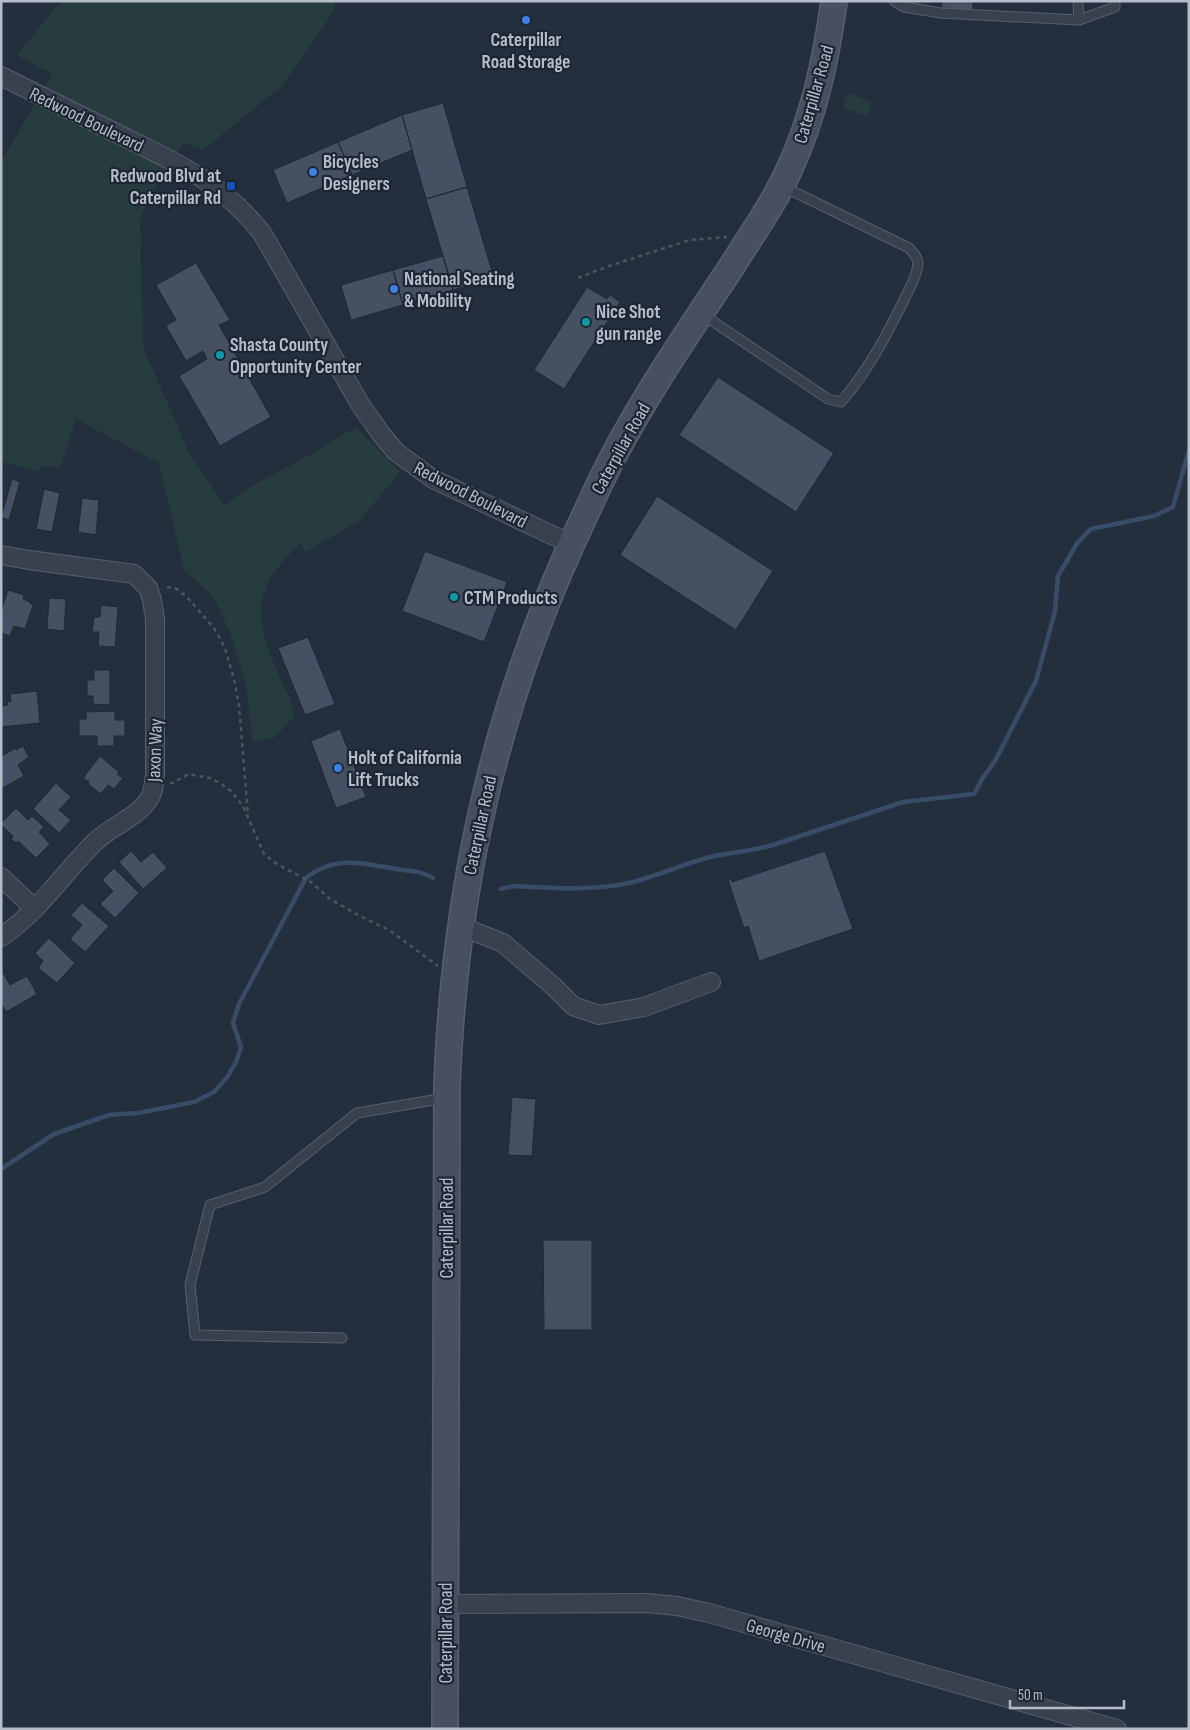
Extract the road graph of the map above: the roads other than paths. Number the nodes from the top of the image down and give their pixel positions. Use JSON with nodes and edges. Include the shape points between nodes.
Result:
{"nodes":[{"id":1,"x":834,"y":1,"type":"edge"},
{"id":2,"x":894,"y":1,"type":"edge"},
{"id":3,"x":1078,"y":1,"type":"edge"},
{"id":4,"x":1115,"y":1,"type":"edge"},
{"id":5,"x":1079,"y":20,"type":"junction"},
{"id":6,"x":1,"y":76,"type":"edge"},
{"id":7,"x":782,"y":186,"type":"junction"},
{"id":8,"x":701,"y":313,"type":"junction"},
{"id":9,"x":571,"y":544,"type":"junction"},
{"id":10,"x":1,"y":555,"type":"edge"},
{"id":11,"x":1,"y":877,"type":"edge"},
{"id":12,"x":35,"y":909,"type":"junction"},
{"id":13,"x":460,"y":926,"type":"junction"},
{"id":14,"x":1,"y":937,"type":"edge"},
{"id":15,"x":712,"y":982,"type":"dead end"},
{"id":16,"x":447,"y":1098,"type":"junction"},
{"id":17,"x":342,"y":1338,"type":"dead end"},
{"id":18,"x":445,"y":1604,"type":"junction"},
{"id":19,"x":445,"y":1729,"type":"edge"},
{"id":20,"x":1117,"y":1729,"type":"edge"}],
"edges":[{"from":1,"to":7,"type":"street","name":"Caterpillar Road","via":[[827,53],[812,111]]},
{"from":2,"to":5,"type":"lane","via":[[904,7],[941,13]]},
{"from":3,"to":5,"type":"lane"},
{"from":4,"to":5,"type":"lane","via":[[1115,7]]},
{"from":6,"to":9,"type":"street","name":"Redwood Boulevard","via":[[190,170],[222,192],[262,234],[360,404],[396,452],[433,479]]},
{"from":7,"to":8,"type":"street","name":"Caterpillar Road"},
{"from":7,"to":8,"type":"lane","via":[[909,248],[916,256],[915,278],[886,338],[858,382],[841,402],[828,399]]},
{"from":8,"to":9,"type":"street","name":"Caterpillar Road","via":[[614,455]]},
{"from":9,"to":13,"type":"street","name":"Caterpillar Road","via":[[540,617],[499,740],[476,835]]},
{"from":10,"to":12,"type":"street","name":"Jaxon Way","via":[[134,574],[148,588],[155,619],[154,783],[150,798],[96,842]]},
{"from":11,"to":12,"type":"street"},
{"from":12,"to":14,"type":"street","name":"Jaxon Way"},
{"from":13,"to":15,"type":"street","via":[[503,943],[573,1006],[599,1015],[644,1007]]},
{"from":13,"to":16,"type":"street","name":"Caterpillar Road","via":[[449,1028]]},
{"from":16,"to":17,"type":"lane","via":[[357,1113],[265,1187],[210,1205],[190,1285],[195,1335]]},
{"from":16,"to":18,"type":"street","name":"Caterpillar Road"},
{"from":18,"to":19,"type":"street","name":"Caterpillar Road"},
{"from":18,"to":20,"type":"street","name":"George Drive","via":[[646,1603],[677,1606]]}]}
